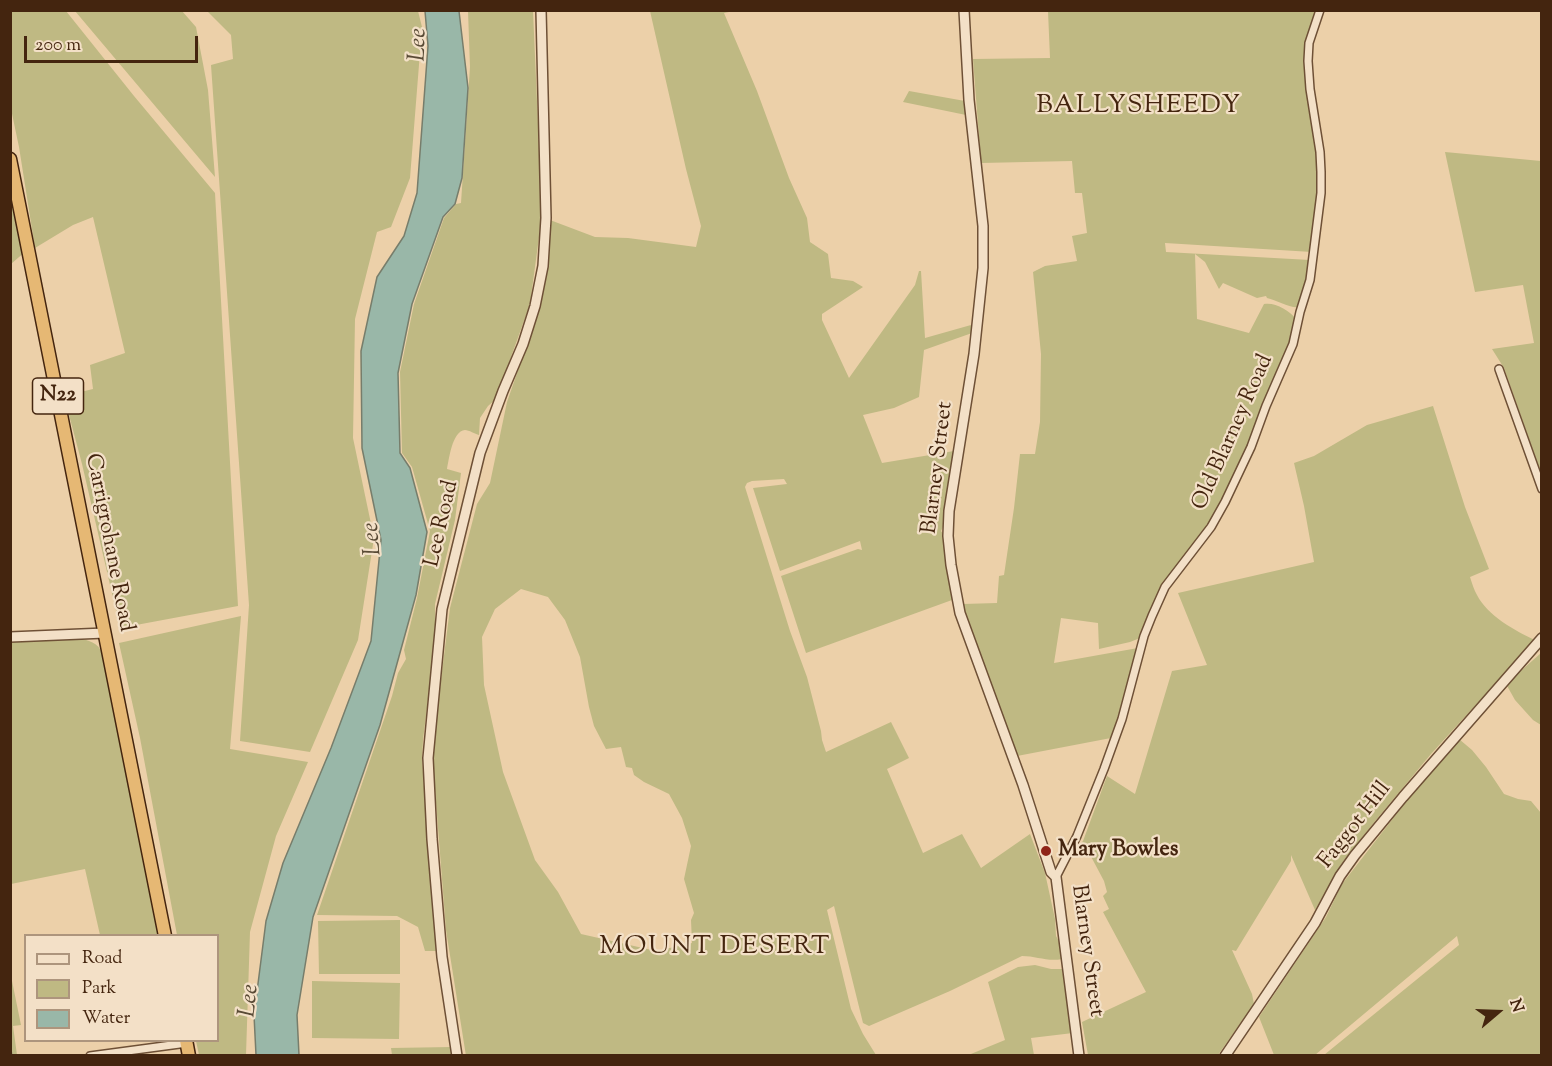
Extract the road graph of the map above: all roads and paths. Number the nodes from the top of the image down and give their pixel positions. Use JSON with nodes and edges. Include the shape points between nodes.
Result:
{"nodes":[{"id":1,"x":541,"y":10,"type":"edge"},
{"id":2,"x":963,"y":10,"type":"edge"},
{"id":3,"x":1320,"y":10,"type":"edge"},
{"id":4,"x":10,"y":159,"type":"edge"},
{"id":5,"x":1499,"y":369,"type":"dead end"},
{"id":6,"x":1542,"y":489,"type":"edge"},
{"id":7,"x":105,"y":633,"type":"junction"},
{"id":8,"x":10,"y":637,"type":"edge"},
{"id":9,"x":1542,"y":638,"type":"edge"},
{"id":10,"x":1056,"y":877,"type":"junction"},
{"id":11,"x":165,"y":934,"type":"edge"},
{"id":12,"x":186,"y":1042,"type":"edge"},
{"id":13,"x":90,"y":1056,"type":"edge"},
{"id":14,"x":189,"y":1056,"type":"edge"},
{"id":15,"x":457,"y":1056,"type":"edge"},
{"id":16,"x":1079,"y":1056,"type":"edge"},
{"id":17,"x":1225,"y":1056,"type":"edge"}],
"edges":[{"from":1,"to":15,"type":"street","name":"Lee Road","via":[[546,218],[543,266],[523,345],[480,453],[442,609],[428,758],[442,957]]},
{"from":2,"to":10,"type":"street","name":"Blarney Street","via":[[983,226],[983,268],[974,354],[949,511],[951,565],[960,613]]},
{"from":3,"to":10,"type":"street","name":"Old Blarney Road","via":[[1309,43],[1308,61],[1322,172],[1321,193],[1310,280],[1293,344],[1225,502],[1211,527],[1165,586],[1144,636],[1108,758]]},
{"from":4,"to":7,"type":"highway","name":"Carrigrohane Road","number":"N22"},
{"from":5,"to":6,"type":"street"},
{"from":7,"to":8,"type":"street"},
{"from":7,"to":11,"type":"highway","name":"Carrigrohane Road","number":"N22"},
{"from":9,"to":17,"type":"street","name":"Faggot Hill","via":[[1355,855],[1315,923]]},
{"from":10,"to":16,"type":"street","name":"Blarney Street"},
{"from":12,"to":13,"type":"street"},
{"from":12,"to":14,"type":"highway"}]}
